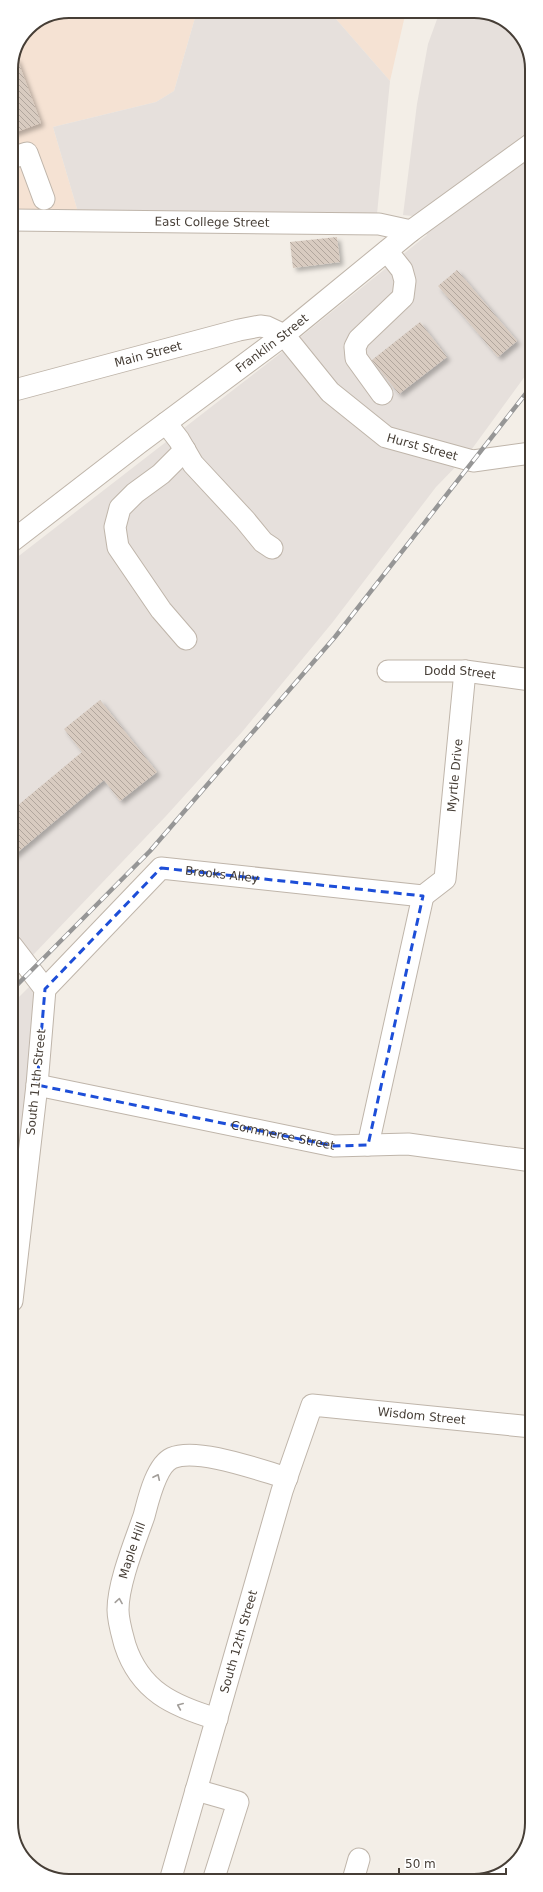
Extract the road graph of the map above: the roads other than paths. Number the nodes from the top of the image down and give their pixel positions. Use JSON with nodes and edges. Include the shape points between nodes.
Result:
{"nodes":[{"id":1,"x":525,"y":148,"type":"edge"},
{"id":2,"x":18,"y":156,"type":"edge"},
{"id":3,"x":44,"y":199,"type":"dead end"},
{"id":4,"x":18,"y":220,"type":"edge"},
{"id":5,"x":411,"y":231,"type":"junction"},
{"id":6,"x":386,"y":251,"type":"junction"},
{"id":7,"x":284,"y":335,"type":"junction"},
{"id":8,"x":18,"y":389,"type":"edge"},
{"id":9,"x":382,"y":394,"type":"dead end"},
{"id":10,"x":166,"y":423,"type":"junction"},
{"id":11,"x":185,"y":450,"type":"junction"},
{"id":12,"x":525,"y":454,"type":"edge"},
{"id":13,"x":18,"y":537,"type":"edge"},
{"id":14,"x":272,"y":548,"type":"dead end"},
{"id":15,"x":186,"y":639,"type":"dead end"},
{"id":16,"x":388,"y":671,"type":"dead end"},
{"id":17,"x":465,"y":671,"type":"junction"},
{"id":18,"x":525,"y":679,"type":"edge"},
{"id":19,"x":423,"y":896,"type":"junction"},
{"id":20,"x":18,"y":954,"type":"edge"},
{"id":21,"x":45,"y":989,"type":"junction"},
{"id":22,"x":37,"y":1085,"type":"junction"},
{"id":23,"x":368,"y":1145,"type":"junction"},
{"id":24,"x":525,"y":1160,"type":"edge"},
{"id":25,"x":18,"y":1249,"type":"edge"},
{"id":26,"x":312,"y":1405,"type":"joint"},
{"id":27,"x":525,"y":1426,"type":"edge"},
{"id":28,"x":287,"y":1478,"type":"junction"},
{"id":29,"x":217,"y":1719,"type":"junction"},
{"id":30,"x":196,"y":1790,"type":"junction"},
{"id":31,"x":359,"y":1859,"type":"dead end"},
{"id":32,"x":172,"y":1874,"type":"edge"},
{"id":33,"x":215,"y":1874,"type":"edge"},
{"id":34,"x":355,"y":1874,"type":"edge"}],
"edges":[{"from":1,"to":5,"type":"street","name":"Franklin Street"},
{"from":2,"to":3,"type":"street","via":[[28,153]]},
{"from":4,"to":5,"type":"street","name":"East College Street","via":[[380,224]]},
{"from":5,"to":6,"type":"street","name":"Franklin Street"},
{"from":6,"to":7,"type":"street","name":"Franklin Street"},
{"from":6,"to":9,"type":"street","via":[[402,270],[405,281],[403,297],[359,339],[355,347],[356,358]]},
{"from":7,"to":8,"type":"street","name":"Main Street","via":[[267,327],[253,327]]},
{"from":7,"to":10,"type":"street","name":"Franklin Street"},
{"from":7,"to":12,"type":"street","name":"Hurst Street","via":[[330,392],[386,436],[473,461]]},
{"from":10,"to":11,"type":"street"},
{"from":10,"to":13,"type":"street","name":"Franklin Street"},
{"from":11,"to":14,"type":"street","via":[[212,486],[263,542]]},
{"from":11,"to":15,"type":"street","via":[[120,508],[115,527],[118,547],[161,610]]},
{"from":16,"to":17,"type":"street","name":"Dodd Street"},
{"from":17,"to":18,"type":"street","name":"Dodd Street"},
{"from":17,"to":19,"type":"street","name":"Myrtle Drive","via":[[445,879]]},
{"from":19,"to":21,"type":"street","name":"Brooks Alley","via":[[161,868]]},
{"from":19,"to":23,"type":"street"},
{"from":20,"to":21,"type":"street"},
{"from":21,"to":22,"type":"street","name":"South 11th Street"},
{"from":22,"to":23,"type":"street","name":"Commerce Street","via":[[334,1146]]},
{"from":22,"to":25,"type":"street","name":"South 11th Street"},
{"from":23,"to":24,"type":"street","name":"Commerce Street","via":[[408,1144]]},
{"from":26,"to":27,"type":"street","name":"Wisdom Street"},
{"from":26,"to":28,"type":"street","name":"South 12th Street"},
{"from":28,"to":29,"type":"street","name":"South 12th Street"},
{"from":29,"to":28,"type":"street","name":"Maple Hill","one_way":true,"via":[[170,1702],[144,1682],[130,1659],[122,1635],[118,1609],[122,1586],[158,1474],[170,1458],[185,1454],[202,1455]]},
{"from":29,"to":30,"type":"street","name":"South 12th Street"},
{"from":30,"to":32,"type":"street","name":"South 12th Street"},
{"from":30,"to":33,"type":"street","via":[[238,1802]]},
{"from":31,"to":34,"type":"street"}]}
